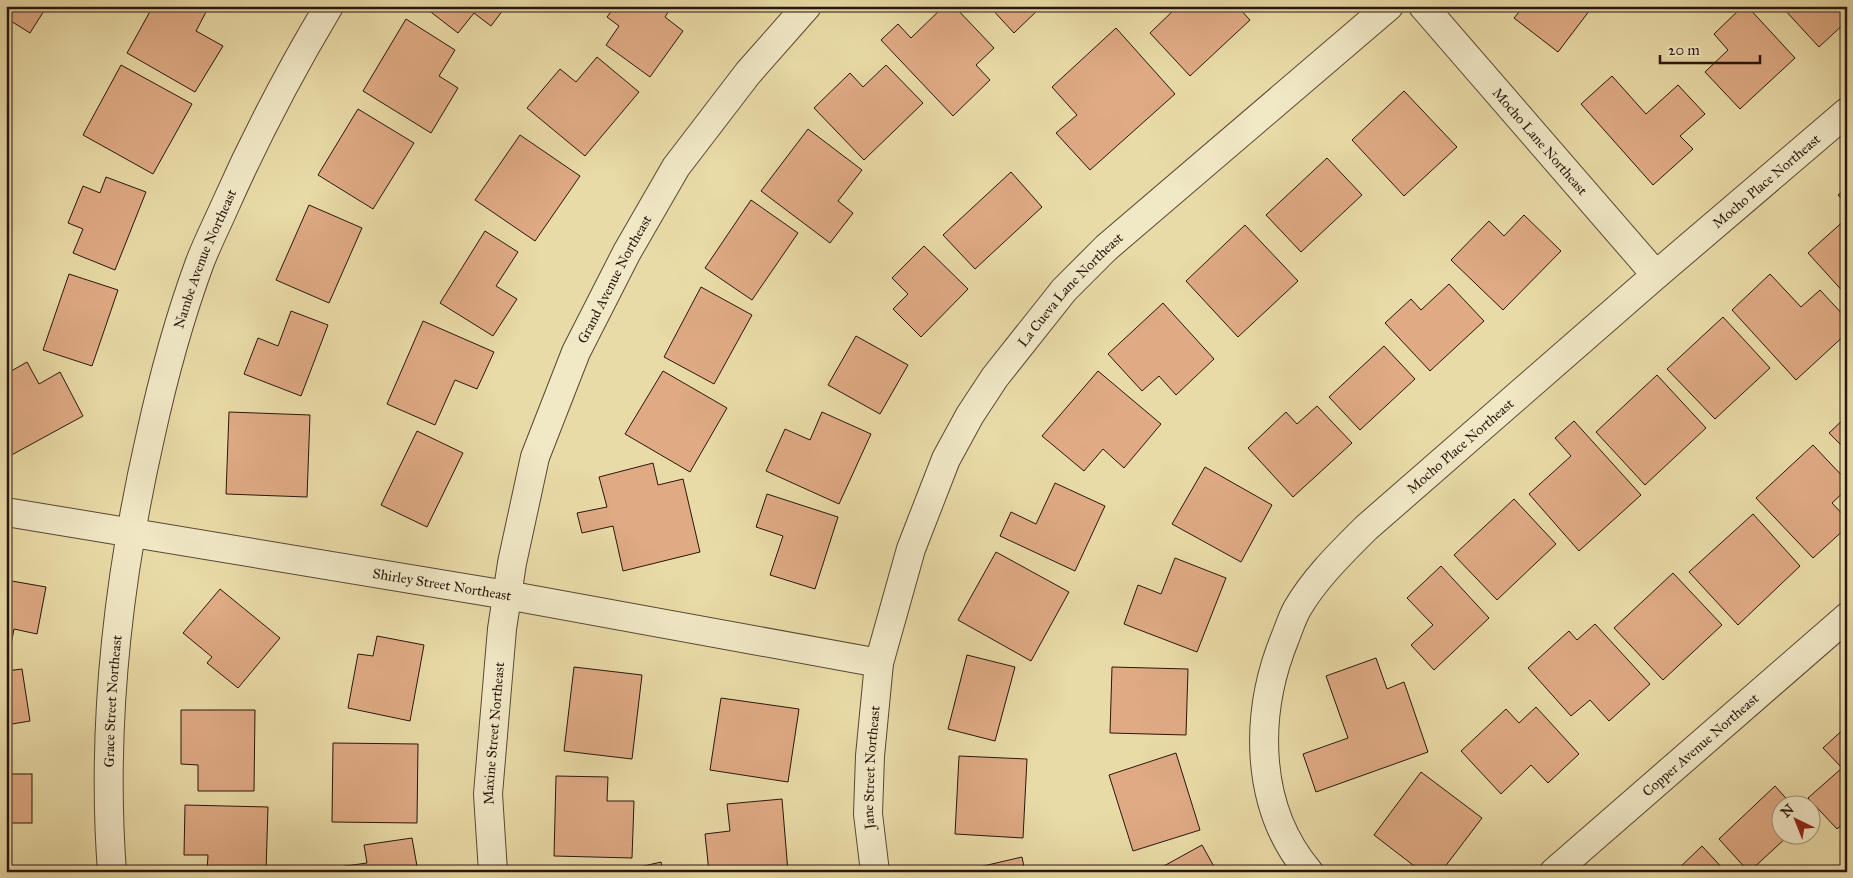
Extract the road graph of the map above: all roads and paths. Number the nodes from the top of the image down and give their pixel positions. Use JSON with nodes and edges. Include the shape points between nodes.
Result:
{"nodes":[{"id":1,"x":329,"y":6,"type":"edge"},
{"id":2,"x":807,"y":6,"type":"edge"},
{"id":3,"x":1389,"y":6,"type":"edge"},
{"id":4,"x":1423,"y":6,"type":"edge"},
{"id":5,"x":1847,"y":112,"type":"edge"},
{"id":6,"x":1656,"y":275,"type":"junction"},
{"id":7,"x":6,"y":512,"type":"edge"},
{"id":8,"x":130,"y":531,"type":"junction"},
{"id":9,"x":507,"y":596,"type":"junction"},
{"id":10,"x":1847,"y":617,"type":"edge"},
{"id":11,"x":879,"y":663,"type":"junction"},
{"id":12,"x":112,"y":872,"type":"edge"},
{"id":13,"x":493,"y":872,"type":"edge"},
{"id":14,"x":875,"y":872,"type":"edge"},
{"id":15,"x":1309,"y":872,"type":"edge"},
{"id":16,"x":1554,"y":872,"type":"edge"}],
"edges":[{"from":1,"to":8,"type":"street","name":"Nambe Avenue Northeast","via":[[248,154],[200,262],[165,373]]},
{"from":2,"to":9,"type":"street","name":"Grand Avenue Northeast","via":[[748,73],[676,167],[627,252],[576,352],[535,457]]},
{"from":3,"to":11,"type":"street","name":"La Cueva Lane Northeast","via":[[1106,248],[1064,290],[995,377],[946,458],[911,549]]},
{"from":4,"to":6,"type":"street","name":"Mocho Lane Northeast"},
{"from":5,"to":6,"type":"street","name":"Mocho Place Northeast"},
{"from":6,"to":15,"type":"street","name":"Mocho Place Northeast","via":[[1366,528],[1330,564],[1297,610],[1278,655],[1266,702],[1264,750],[1268,788],[1278,820],[1296,857]]},
{"from":7,"to":8,"type":"street","name":"Shirley Street Northeast"},
{"from":8,"to":9,"type":"street","name":"Shirley Street Northeast"},
{"from":8,"to":12,"type":"street","name":"Grace Street Northeast","via":[[111,691],[109,831]]},
{"from":9,"to":11,"type":"street","name":"Shirley Street Northeast"},
{"from":9,"to":13,"type":"street","name":"Maxine Street Northeast","via":[[488,794]]},
{"from":10,"to":16,"type":"street","name":"Copper Avenue Northeast"},
{"from":11,"to":14,"type":"street","name":"Jane Street Northeast","via":[[868,814]]}]}
